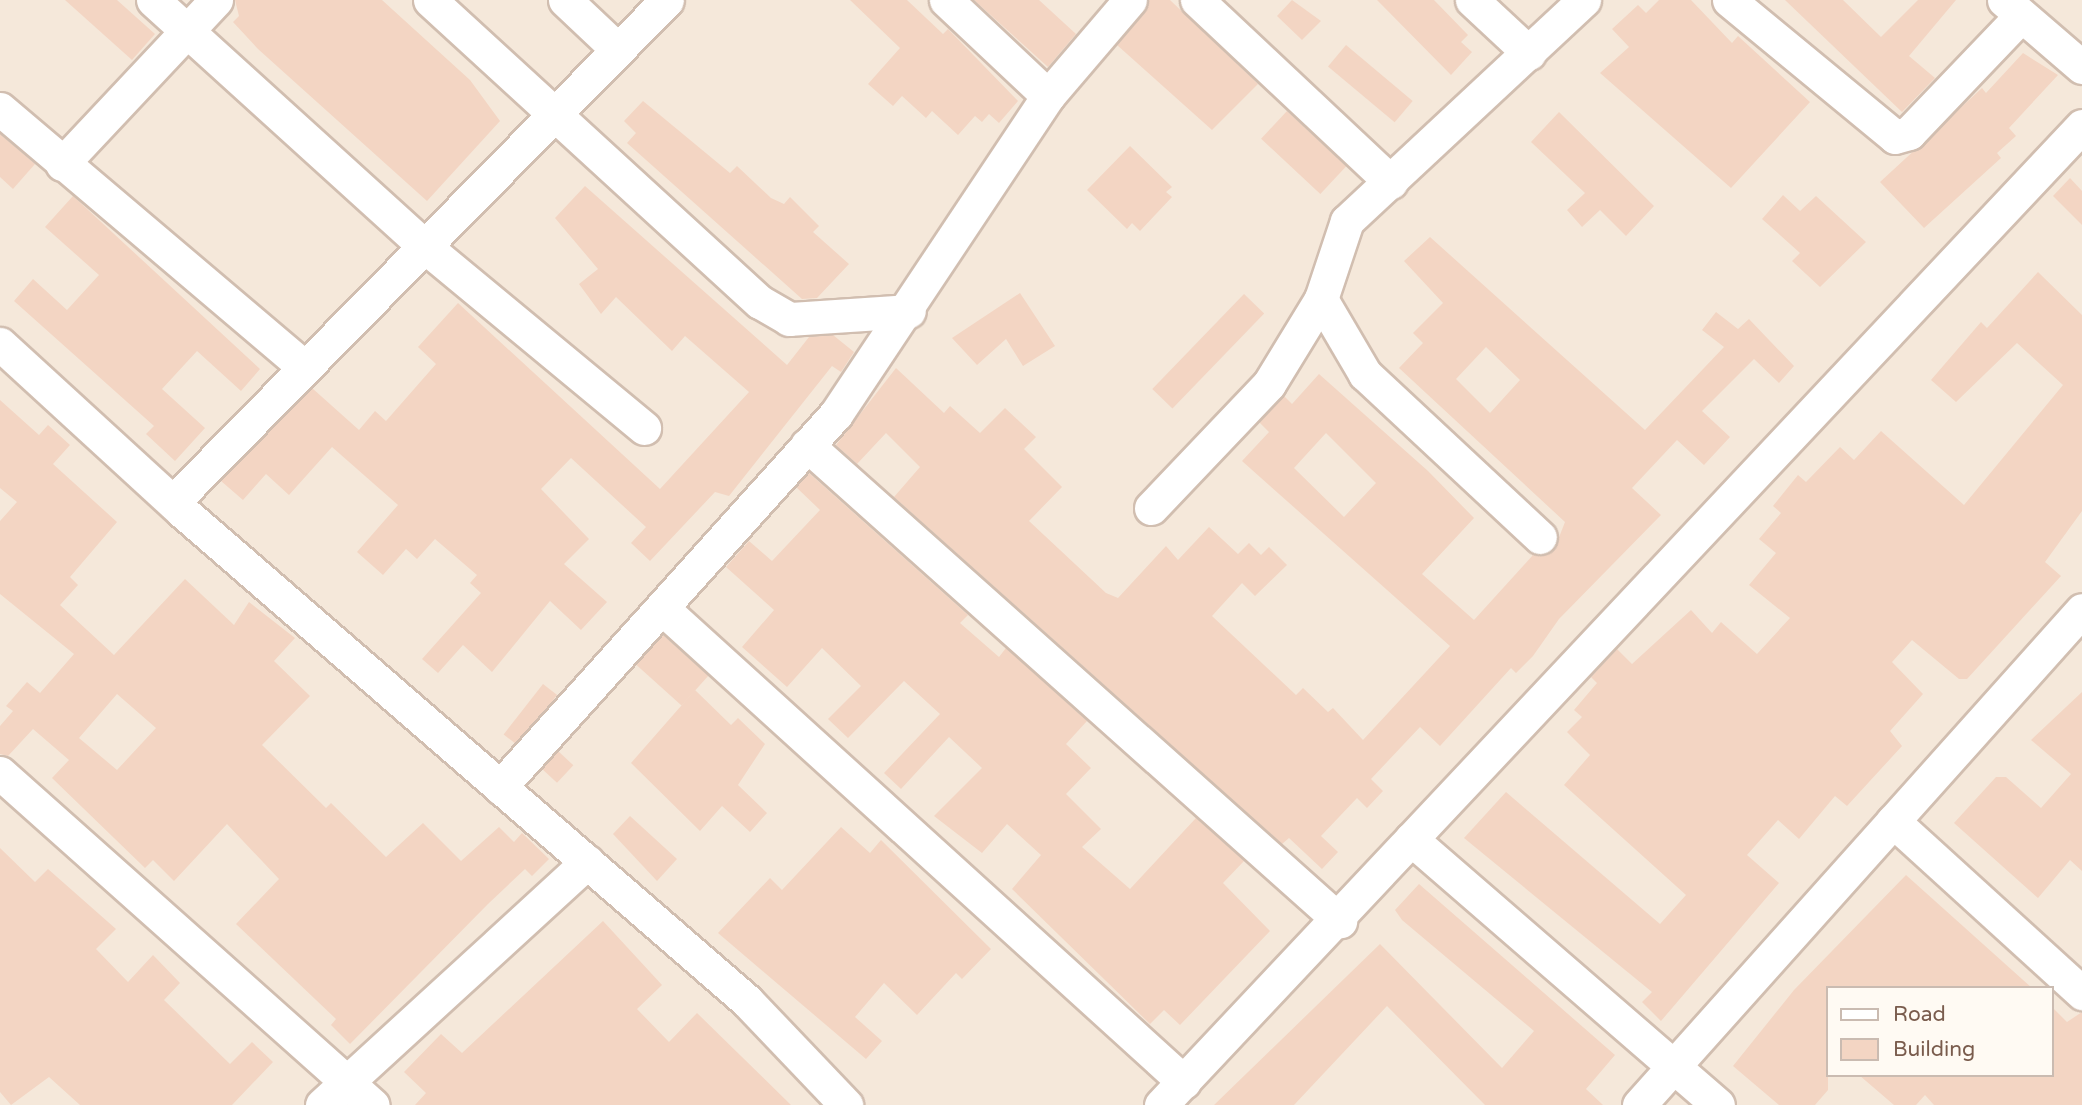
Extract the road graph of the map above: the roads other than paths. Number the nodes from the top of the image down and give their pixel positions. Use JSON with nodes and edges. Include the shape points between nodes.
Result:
{"nodes":[{"id":1,"x":153,"y":0,"type":"edge"},
{"id":2,"x":216,"y":0,"type":"edge"},
{"id":3,"x":430,"y":0,"type":"edge"},
{"id":4,"x":565,"y":0,"type":"edge"},
{"id":5,"x":667,"y":0,"type":"edge"},
{"id":6,"x":946,"y":0,"type":"edge"},
{"id":7,"x":1130,"y":0,"type":"edge"},
{"id":8,"x":1197,"y":0,"type":"edge"},
{"id":9,"x":1472,"y":0,"type":"edge"},
{"id":10,"x":1584,"y":0,"type":"edge"},
{"id":11,"x":1729,"y":0,"type":"edge"},
{"id":12,"x":2012,"y":8,"type":"edge"},
{"id":13,"x":185,"y":30,"type":"junction"},
{"id":14,"x":617,"y":49,"type":"junction"},
{"id":15,"x":1530,"y":53,"type":"junction"},
{"id":16,"x":2082,"y":67,"type":"edge"},
{"id":17,"x":1048,"y":96,"type":"junction"},
{"id":18,"x":0,"y":109,"type":"edge"},
{"id":19,"x":552,"y":113,"type":"junction"},
{"id":20,"x":2082,"y":126,"type":"edge"},
{"id":21,"x":62,"y":164,"type":"junction"},
{"id":22,"x":1391,"y":182,"type":"junction"},
{"id":23,"x":423,"y":245,"type":"junction"},
{"id":24,"x":1321,"y":299,"type":"junction"},
{"id":25,"x":909,"y":311,"type":"junction"},
{"id":26,"x":0,"y":344,"type":"edge"},
{"id":27,"x":304,"y":367,"type":"junction"},
{"id":28,"x":644,"y":428,"type":"dead end"},
{"id":29,"x":807,"y":445,"type":"junction"},
{"id":30,"x":173,"y":502,"type":"junction"},
{"id":31,"x":1151,"y":508,"type":"dead end"},
{"id":32,"x":1540,"y":537,"type":"dead end"},
{"id":33,"x":662,"y":608,"type":"junction"},
{"id":34,"x":2082,"y":610,"type":"edge"},
{"id":35,"x":0,"y":773,"type":"edge"},
{"id":36,"x":500,"y":787,"type":"junction"},
{"id":37,"x":1893,"y":821,"type":"junction"},
{"id":38,"x":1411,"y":839,"type":"junction"},
{"id":39,"x":587,"y":862,"type":"junction"},
{"id":40,"x":1340,"y":921,"type":"junction"},
{"id":41,"x":2082,"y":993,"type":"edge"},
{"id":42,"x":1676,"y":1069,"type":"junction"},
{"id":43,"x":347,"y":1080,"type":"junction"},
{"id":44,"x":1172,"y":1094,"type":"edge"},
{"id":45,"x":322,"y":1105,"type":"edge"},
{"id":46,"x":373,"y":1105,"type":"edge"},
{"id":47,"x":846,"y":1105,"type":"edge"},
{"id":48,"x":1639,"y":1105,"type":"edge"},
{"id":49,"x":1718,"y":1105,"type":"edge"}],
"edges":[{"from":1,"to":13,"type":"street"},
{"from":2,"to":13,"type":"street"},
{"from":3,"to":19,"type":"street"},
{"from":4,"to":14,"type":"street"},
{"from":5,"to":14,"type":"street"},
{"from":6,"to":17,"type":"street"},
{"from":7,"to":17,"type":"street"},
{"from":8,"to":22,"type":"street"},
{"from":9,"to":15,"type":"street"},
{"from":10,"to":15,"type":"street"},
{"from":11,"to":12,"type":"street","via":[[1895,137],[1909,133]]},
{"from":12,"to":16,"type":"street"},
{"from":13,"to":21,"type":"street"},
{"from":13,"to":23,"type":"street"},
{"from":14,"to":19,"type":"street"},
{"from":15,"to":22,"type":"street"},
{"from":17,"to":25,"type":"street"},
{"from":18,"to":21,"type":"street"},
{"from":19,"to":23,"type":"street"},
{"from":19,"to":25,"type":"street","via":[[760,302],[789,319]]},
{"from":20,"to":38,"type":"street"},
{"from":21,"to":27,"type":"street"},
{"from":22,"to":24,"type":"street","via":[[1347,221]]},
{"from":23,"to":27,"type":"street"},
{"from":23,"to":28,"type":"street"},
{"from":24,"to":31,"type":"street","via":[[1269,384]]},
{"from":24,"to":32,"type":"street","via":[[1365,374]]},
{"from":25,"to":29,"type":"street"},
{"from":26,"to":30,"type":"street"},
{"from":27,"to":30,"type":"street"},
{"from":29,"to":33,"type":"street"},
{"from":29,"to":40,"type":"street"},
{"from":30,"to":36,"type":"street"},
{"from":33,"to":36,"type":"street"},
{"from":33,"to":44,"type":"street"},
{"from":34,"to":37,"type":"street"},
{"from":35,"to":43,"type":"street"},
{"from":36,"to":39,"type":"street"},
{"from":37,"to":41,"type":"street"},
{"from":37,"to":42,"type":"street"},
{"from":38,"to":40,"type":"street"},
{"from":38,"to":42,"type":"street"},
{"from":39,"to":43,"type":"street"},
{"from":39,"to":47,"type":"street","via":[[747,1000]]},
{"from":40,"to":44,"type":"street"},
{"from":42,"to":48,"type":"street"},
{"from":42,"to":49,"type":"street"},
{"from":43,"to":45,"type":"street"},
{"from":43,"to":46,"type":"street"}]}
